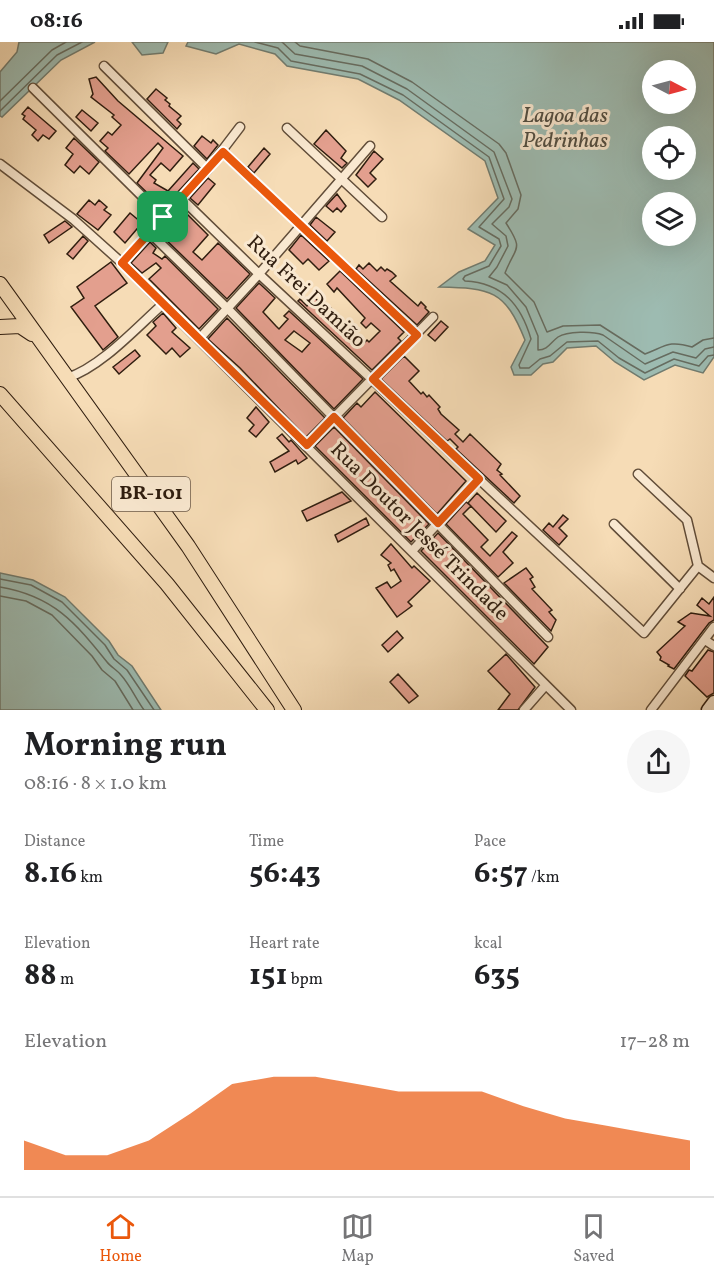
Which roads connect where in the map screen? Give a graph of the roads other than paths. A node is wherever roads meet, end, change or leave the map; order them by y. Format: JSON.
{"nodes":[{"id":1,"x":104,"y":66,"type":"dead end"},
{"id":2,"x":33,"y":88,"type":"dead end"},
{"id":3,"x":240,"y":127,"type":"dead end"},
{"id":4,"x":287,"y":128,"type":"dead end"},
{"id":5,"x":370,"y":146,"type":"dead end"},
{"id":6,"x":223,"y":152,"type":"junction"},
{"id":7,"x":0,"y":164,"type":"edge"},
{"id":8,"x":208,"y":169,"type":"junction"},
{"id":9,"x":342,"y":178,"type":"junction"},
{"id":10,"x":181,"y":198,"type":"junction"},
{"id":11,"x":163,"y":217,"type":"junction"},
{"id":12,"x":382,"y":218,"type":"dead end"},
{"id":13,"x":301,"y":225,"type":"junction"},
{"id":14,"x":149,"y":232,"type":"junction"},
{"id":15,"x":122,"y":263,"type":"junction"},
{"id":16,"x":259,"y":274,"type":"junction"},
{"id":17,"x":0,"y":284,"type":"edge"},
{"id":18,"x":163,"y":304,"type":"junction"},
{"id":19,"x":227,"y":308,"type":"junction"},
{"id":20,"x":433,"y":317,"type":"dead end"},
{"id":21,"x":0,"y":327,"type":"edge"},
{"id":22,"x":417,"y":335,"type":"junction"},
{"id":23,"x":36,"y":337,"type":"junction"},
{"id":24,"x":199,"y":339,"type":"junction"},
{"id":25,"x":67,"y":378,"type":"junction"},
{"id":26,"x":373,"y":379,"type":"junction"},
{"id":27,"x":0,"y":394,"type":"edge"},
{"id":28,"x":334,"y":417,"type":"junction"},
{"id":29,"x":307,"y":445,"type":"junction"},
{"id":30,"x":638,"y":474,"type":"dead end"},
{"id":31,"x":479,"y":479,"type":"junction"},
{"id":32,"x":438,"y":523,"type":"junction"},
{"id":33,"x":614,"y":524,"type":"dead end"},
{"id":34,"x":412,"y":551,"type":"junction"},
{"id":35,"x":698,"y":566,"type":"junction"},
{"id":36,"x":714,"y":578,"type":"edge"},
{"id":37,"x":680,"y":590,"type":"junction"},
{"id":38,"x":714,"y":627,"type":"edge"},
{"id":39,"x":548,"y":637,"type":"dead end"},
{"id":40,"x":705,"y":640,"type":"junction"},
{"id":41,"x":714,"y":646,"type":"edge"},
{"id":42,"x":545,"y":686,"type":"junction"},
{"id":43,"x":714,"y":702,"type":"edge"},
{"id":44,"x":267,"y":710,"type":"edge"},
{"id":45,"x":294,"y":710,"type":"edge"},
{"id":46,"x":524,"y":710,"type":"edge"},
{"id":47,"x":571,"y":710,"type":"edge"},
{"id":48,"x":651,"y":710,"type":"edge"},
{"id":49,"x":708,"y":710,"type":"edge"}],
"edges":[{"from":1,"to":8,"type":"street"},
{"from":2,"to":11,"type":"street"},
{"from":3,"to":6,"type":"street"},
{"from":4,"to":9,"type":"street"},
{"from":5,"to":9,"type":"street"},
{"from":6,"to":8,"type":"street"},
{"from":6,"to":13,"type":"street"},
{"from":7,"to":15,"type":"street","name":"Rua Doutor Jessé Trindade"},
{"from":8,"to":10,"type":"street"},
{"from":9,"to":12,"type":"street"},
{"from":9,"to":13,"type":"street"},
{"from":10,"to":11,"type":"street"},
{"from":10,"to":16,"type":"street","name":"Rua Frei Damião"},
{"from":11,"to":14,"type":"street"},
{"from":13,"to":16,"type":"street"},
{"from":13,"to":22,"type":"street"},
{"from":14,"to":15,"type":"street"},
{"from":14,"to":19,"type":"street"},
{"from":15,"to":18,"type":"street","name":"Rua Doutor Jessé Trindade"},
{"from":16,"to":19,"type":"street"},
{"from":16,"to":26,"type":"street","name":"Rua Frei Damião"},
{"from":17,"to":23,"type":"highway","number":"BR-101"},
{"from":18,"to":24,"type":"street","name":"Rua Doutor Jessé Trindade"},
{"from":18,"to":25,"type":"street"},
{"from":19,"to":24,"type":"street"},
{"from":19,"to":28,"type":"street"},
{"from":20,"to":22,"type":"street"},
{"from":21,"to":23,"type":"highway"},
{"from":22,"to":26,"type":"street"},
{"from":23,"to":25,"type":"highway","number":"BR-101"},
{"from":24,"to":29,"type":"street","name":"Rua Doutor Jessé Trindade"},
{"from":25,"to":45,"type":"highway","number":"BR-101"},
{"from":26,"to":28,"type":"street"},
{"from":26,"to":31,"type":"street","name":"Rua Frei Damião"},
{"from":27,"to":44,"type":"highway","number":"BR-101"},
{"from":28,"to":29,"type":"street"},
{"from":28,"to":32,"type":"street"},
{"from":29,"to":34,"type":"street","name":"Rua Doutor Jessé Trindade"},
{"from":30,"to":35,"type":"street"},
{"from":31,"to":32,"type":"street"},
{"from":31,"to":37,"type":"street","name":"Rua Frei Damião"},
{"from":32,"to":34,"type":"street"},
{"from":32,"to":39,"type":"street"},
{"from":33,"to":37,"type":"street"},
{"from":34,"to":42,"type":"street","name":"Rua Doutor Jessé Trindade"},
{"from":35,"to":36,"type":"street"},
{"from":35,"to":37,"type":"street"},
{"from":38,"to":40,"type":"street"},
{"from":40,"to":41,"type":"street"},
{"from":40,"to":48,"type":"street"},
{"from":42,"to":46,"type":"street"},
{"from":42,"to":47,"type":"street","name":"Rua Doutor Jessé Trindade"},
{"from":43,"to":49,"type":"main road"}]}
